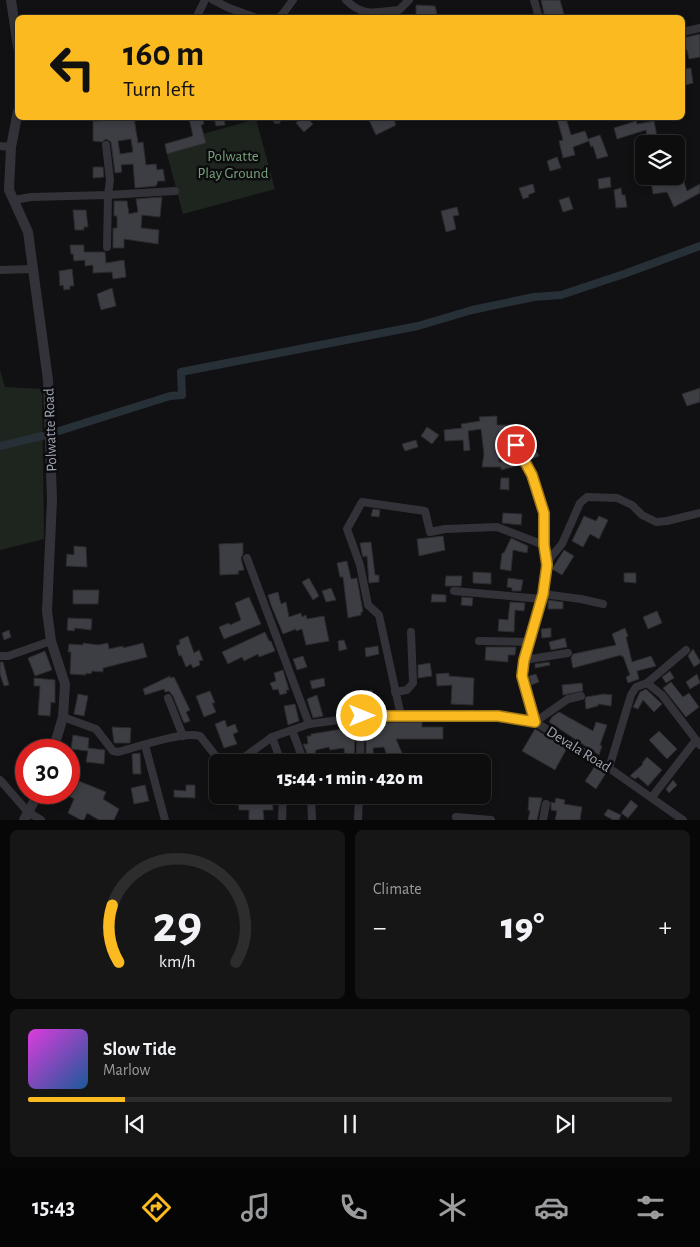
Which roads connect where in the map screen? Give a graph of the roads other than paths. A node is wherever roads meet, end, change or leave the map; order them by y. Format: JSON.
{"nodes":[{"id":1,"x":11,"y":0,"type":"edge"},
{"id":2,"x":205,"y":0,"type":"edge"},
{"id":3,"x":213,"y":0,"type":"edge"},
{"id":4,"x":293,"y":0,"type":"edge"},
{"id":5,"x":346,"y":0,"type":"edge"},
{"id":6,"x":409,"y":0,"type":"edge"},
{"id":7,"x":534,"y":0,"type":"edge"},
{"id":8,"x":229,"y":8,"type":"junction"},
{"id":9,"x":198,"y":15,"type":"edge"},
{"id":10,"x":229,"y":15,"type":"edge"},
{"id":11,"x":248,"y":15,"type":"edge"},
{"id":12,"x":283,"y":15,"type":"edge"},
{"id":13,"x":538,"y":15,"type":"edge"},
{"id":14,"x":15,"y":27,"type":"edge"},
{"id":15,"x":700,"y":28,"type":"edge"},
{"id":16,"x":685,"y":31,"type":"edge"},
{"id":17,"x":16,"y":120,"type":"edge"},
{"id":18,"x":106,"y":145,"type":"dead end"},
{"id":19,"x":0,"y":146,"type":"edge"},
{"id":20,"x":11,"y":147,"type":"junction"},
{"id":21,"x":5,"y":191,"type":"edge"},
{"id":22,"x":175,"y":191,"type":"dead end"},
{"id":23,"x":108,"y":195,"type":"junction"},
{"id":24,"x":14,"y":200,"type":"junction"},
{"id":25,"x":107,"y":247,"type":"dead end"},
{"id":26,"x":33,"y":269,"type":"junction"},
{"id":27,"x":0,"y":270,"type":"edge"},
{"id":28,"x":516,"y":445,"type":"dead end"},
{"id":29,"x":700,"y":513,"type":"edge"},
{"id":30,"x":544,"y":545,"type":"junction"},
{"id":31,"x":247,"y":558,"type":"dead end"},
{"id":32,"x":547,"y":565,"type":"junction"},
{"id":33,"x":454,"y":591,"type":"dead end"},
{"id":34,"x":542,"y":596,"type":"junction"},
{"id":35,"x":603,"y":604,"type":"dead end"},
{"id":36,"x":411,"y":632,"type":"dead end"},
{"id":37,"x":479,"y":641,"type":"dead end"},
{"id":38,"x":51,"y":642,"type":"junction"},
{"id":39,"x":529,"y":642,"type":"junction"},
{"id":40,"x":686,"y":650,"type":"dead end"},
{"id":41,"x":568,"y":653,"type":"dead end"},
{"id":42,"x":0,"y":656,"type":"edge"},
{"id":43,"x":524,"y":660,"type":"junction"},
{"id":44,"x":648,"y":683,"type":"junction"},
{"id":45,"x":396,"y":692,"type":"junction"},
{"id":46,"x":581,"y":696,"type":"dead end"},
{"id":47,"x":168,"y":698,"type":"dead end"},
{"id":48,"x":362,"y":716,"type":"junction"},
{"id":49,"x":401,"y":716,"type":"junction"},
{"id":50,"x":63,"y":717,"type":"junction"},
{"id":51,"x":535,"y":722,"type":"junction"},
{"id":52,"x":309,"y":724,"type":"junction"},
{"id":53,"x":292,"y":730,"type":"junction"},
{"id":54,"x":183,"y":736,"type":"junction"},
{"id":55,"x":272,"y":738,"type":"junction"},
{"id":56,"x":57,"y":739,"type":"edge"},
{"id":57,"x":698,"y":742,"type":"edge"},
{"id":58,"x":145,"y":745,"type":"junction"},
{"id":59,"x":214,"y":754,"type":"edge"},
{"id":60,"x":249,"y":754,"type":"edge"},
{"id":61,"x":278,"y":754,"type":"edge"},
{"id":62,"x":301,"y":754,"type":"edge"},
{"id":63,"x":360,"y":754,"type":"edge"},
{"id":64,"x":609,"y":768,"type":"junction"},
{"id":65,"x":0,"y":780,"type":"edge"},
{"id":66,"x":652,"y":796,"type":"junction"},
{"id":67,"x":32,"y":804,"type":"edge"},
{"id":68,"x":283,"y":804,"type":"edge"},
{"id":69,"x":311,"y":804,"type":"edge"},
{"id":70,"x":359,"y":804,"type":"edge"},
{"id":71,"x":546,"y":804,"type":"dead end"},
{"id":72,"x":26,"y":816,"type":"edge"},
{"id":73,"x":456,"y":817,"type":"dead end"},
{"id":74,"x":41,"y":820,"type":"edge"},
{"id":75,"x":165,"y":820,"type":"edge"},
{"id":76,"x":282,"y":820,"type":"edge"},
{"id":77,"x":312,"y":820,"type":"edge"},
{"id":78,"x":358,"y":820,"type":"edge"},
{"id":79,"x":491,"y":820,"type":"edge"},
{"id":80,"x":543,"y":820,"type":"edge"},
{"id":81,"x":684,"y":820,"type":"edge"}],
"edges":[{"from":1,"to":14,"type":"street"},
{"from":2,"to":9,"type":"street"},
{"from":3,"to":8,"type":"street"},
{"from":4,"to":12,"type":"street"},
{"from":5,"to":6,"type":"street"},
{"from":7,"to":13,"type":"street"},
{"from":8,"to":10,"type":"street"},
{"from":8,"to":11,"type":"street"},
{"from":15,"to":16,"type":"street"},
{"from":17,"to":20,"type":"street","name":"Polwatte Road"},
{"from":18,"to":23,"type":"street"},
{"from":19,"to":20,"type":"street"},
{"from":20,"to":21,"type":"street","name":"Polwatte Road"},
{"from":21,"to":24,"type":"street","name":"Polwatte Road"},
{"from":22,"to":23,"type":"street"},
{"from":23,"to":24,"type":"street"},
{"from":23,"to":25,"type":"street"},
{"from":24,"to":26,"type":"street","name":"Polwatte Road"},
{"from":26,"to":27,"type":"street"},
{"from":26,"to":38,"type":"street","name":"Polwatte Road"},
{"from":28,"to":30,"type":"street"},
{"from":29,"to":32,"type":"street"},
{"from":30,"to":32,"type":"street"},
{"from":30,"to":45,"type":"street"},
{"from":31,"to":52,"type":"street"},
{"from":32,"to":34,"type":"street"},
{"from":33,"to":34,"type":"street"},
{"from":34,"to":35,"type":"street"},
{"from":34,"to":39,"type":"street"},
{"from":36,"to":45,"type":"street"},
{"from":37,"to":39,"type":"street"},
{"from":38,"to":42,"type":"street"},
{"from":38,"to":50,"type":"street","name":"Polwatte Road"},
{"from":39,"to":43,"type":"street"},
{"from":40,"to":44,"type":"street"},
{"from":41,"to":43,"type":"street"},
{"from":43,"to":51,"type":"street"},
{"from":44,"to":57,"type":"street"},
{"from":44,"to":64,"type":"street"},
{"from":45,"to":49,"type":"street"},
{"from":46,"to":51,"type":"street"},
{"from":47,"to":54,"type":"street"},
{"from":48,"to":49,"type":"street","name":"Devala Road"},
{"from":48,"to":52,"type":"street","name":"Devala Road"},
{"from":48,"to":63,"type":"street"},
{"from":49,"to":51,"type":"street","name":"Devala Road"},
{"from":50,"to":56,"type":"street","name":"Polwatte Road"},
{"from":50,"to":58,"type":"street"},
{"from":51,"to":64,"type":"street","name":"Devala Road"},
{"from":52,"to":53,"type":"street","name":"Devala Road"},
{"from":53,"to":55,"type":"street","name":"Devala Road"},
{"from":53,"to":62,"type":"street"},
{"from":54,"to":58,"type":"street"},
{"from":54,"to":59,"type":"street"},
{"from":55,"to":60,"type":"street","name":"Devala Road"},
{"from":55,"to":61,"type":"street"},
{"from":57,"to":66,"type":"street"},
{"from":58,"to":75,"type":"street"},
{"from":64,"to":66,"type":"street","name":"Devala Road"},
{"from":65,"to":72,"type":"street"},
{"from":66,"to":81,"type":"street","name":"Devala Road"},
{"from":67,"to":72,"type":"street"},
{"from":68,"to":76,"type":"street"},
{"from":69,"to":77,"type":"street"},
{"from":70,"to":78,"type":"street"},
{"from":71,"to":80,"type":"street"},
{"from":72,"to":74,"type":"street"},
{"from":73,"to":79,"type":"street"}]}
